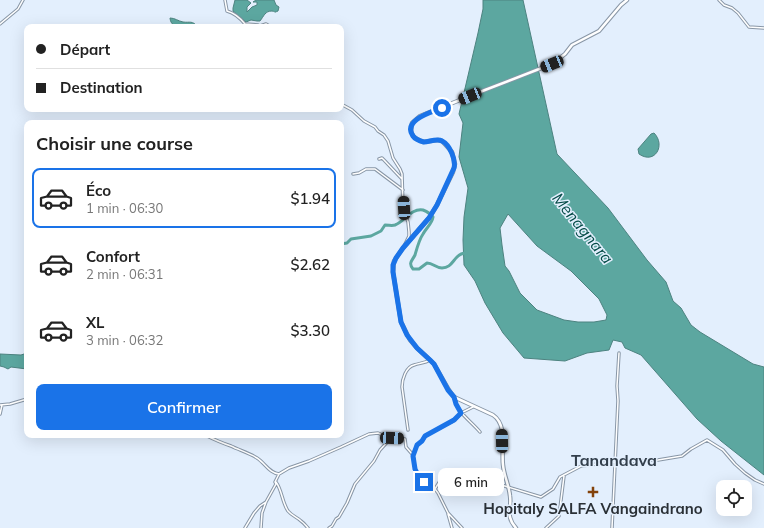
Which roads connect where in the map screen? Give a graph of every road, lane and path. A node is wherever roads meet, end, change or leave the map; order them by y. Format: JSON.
{"nodes":[{"id":1,"x":23,"y":0,"type":"edge"},
{"id":2,"x":225,"y":0,"type":"edge"},
{"id":3,"x":627,"y":0,"type":"edge"},
{"id":4,"x":719,"y":0,"type":"edge"},
{"id":5,"x":0,"y":24,"type":"edge"},
{"id":6,"x":245,"y":24,"type":"edge"},
{"id":7,"x":764,"y":28,"type":"edge"},
{"id":8,"x":344,"y":106,"type":"edge"},
{"id":9,"x":379,"y":159,"type":"dead end"},
{"id":10,"x":353,"y":174,"type":"dead end"},
{"id":11,"x":402,"y":178,"type":"junction"},
{"id":12,"x":402,"y":190,"type":"junction"},
{"id":13,"x":403,"y":248,"type":"junction"},
{"id":14,"x":619,"y":353,"type":"dead end"},
{"id":15,"x":430,"y":360,"type":"junction"},
{"id":16,"x":454,"y":397,"type":"junction"},
{"id":17,"x":24,"y":400,"type":"edge"},
{"id":18,"x":1,"y":405,"type":"edge"},
{"id":19,"x":474,"y":406,"type":"junction"},
{"id":20,"x":461,"y":413,"type":"junction"},
{"id":21,"x":0,"y":414,"type":"edge"},
{"id":22,"x":408,"y":430,"type":"dead end"},
{"id":23,"x":480,"y":432,"type":"dead end"},
{"id":24,"x":210,"y":438,"type":"edge"},
{"id":25,"x":392,"y":438,"type":"junction"},
{"id":26,"x":413,"y":456,"type":"junction"},
{"id":27,"x":615,"y":462,"type":"junction"},
{"id":28,"x":279,"y":474,"type":"junction"},
{"id":29,"x":564,"y":476,"type":"junction"},
{"id":30,"x":275,"y":482,"type":"junction"},
{"id":31,"x":764,"y":484,"type":"edge"},
{"id":32,"x":509,"y":487,"type":"junction"},
{"id":33,"x":435,"y":489,"type":"junction"},
{"id":34,"x":266,"y":502,"type":"junction"},
{"id":35,"x":448,"y":513,"type":"junction"},
{"id":36,"x":245,"y":528,"type":"edge"},
{"id":37,"x":261,"y":528,"type":"edge"},
{"id":38,"x":308,"y":528,"type":"edge"},
{"id":39,"x":329,"y":528,"type":"edge"},
{"id":40,"x":452,"y":528,"type":"edge"},
{"id":41,"x":462,"y":528,"type":"edge"},
{"id":42,"x":516,"y":528,"type":"edge"},
{"id":43,"x":546,"y":528,"type":"edge"},
{"id":44,"x":612,"y":528,"type":"edge"}],
"edges":[{"from":1,"to":5,"type":"street"},
{"from":2,"to":6,"type":"street"},
{"from":3,"to":13,"type":"main road"},
{"from":4,"to":7,"type":"street"},
{"from":8,"to":11,"type":"street"},
{"from":9,"to":11,"type":"street"},
{"from":10,"to":12,"type":"street"},
{"from":11,"to":12,"type":"street"},
{"from":12,"to":13,"type":"street"},
{"from":13,"to":15,"type":"main road"},
{"from":14,"to":27,"type":"street"},
{"from":15,"to":16,"type":"main road"},
{"from":15,"to":22,"type":"street"},
{"from":16,"to":19,"type":"main road"},
{"from":16,"to":20,"type":"street"},
{"from":17,"to":18,"type":"street"},
{"from":18,"to":21,"type":"street"},
{"from":19,"to":20,"type":"street"},
{"from":19,"to":32,"type":"main road"},
{"from":20,"to":23,"type":"street"},
{"from":20,"to":26,"type":"street"},
{"from":24,"to":28,"type":"street"},
{"from":25,"to":26,"type":"street"},
{"from":25,"to":28,"type":"street"},
{"from":25,"to":39,"type":"street"},
{"from":26,"to":33,"type":"street"},
{"from":27,"to":29,"type":"street"},
{"from":27,"to":31,"type":"street"},
{"from":27,"to":44,"type":"street"},
{"from":28,"to":30,"type":"street"},
{"from":29,"to":32,"type":"street"},
{"from":29,"to":43,"type":"street"},
{"from":30,"to":34,"type":"street"},
{"from":30,"to":38,"type":"street"},
{"from":32,"to":33,"type":"street"},
{"from":32,"to":42,"type":"main road"},
{"from":33,"to":35,"type":"street"},
{"from":34,"to":36,"type":"street"},
{"from":34,"to":37,"type":"street"},
{"from":35,"to":40,"type":"street"},
{"from":35,"to":41,"type":"street"}]}
